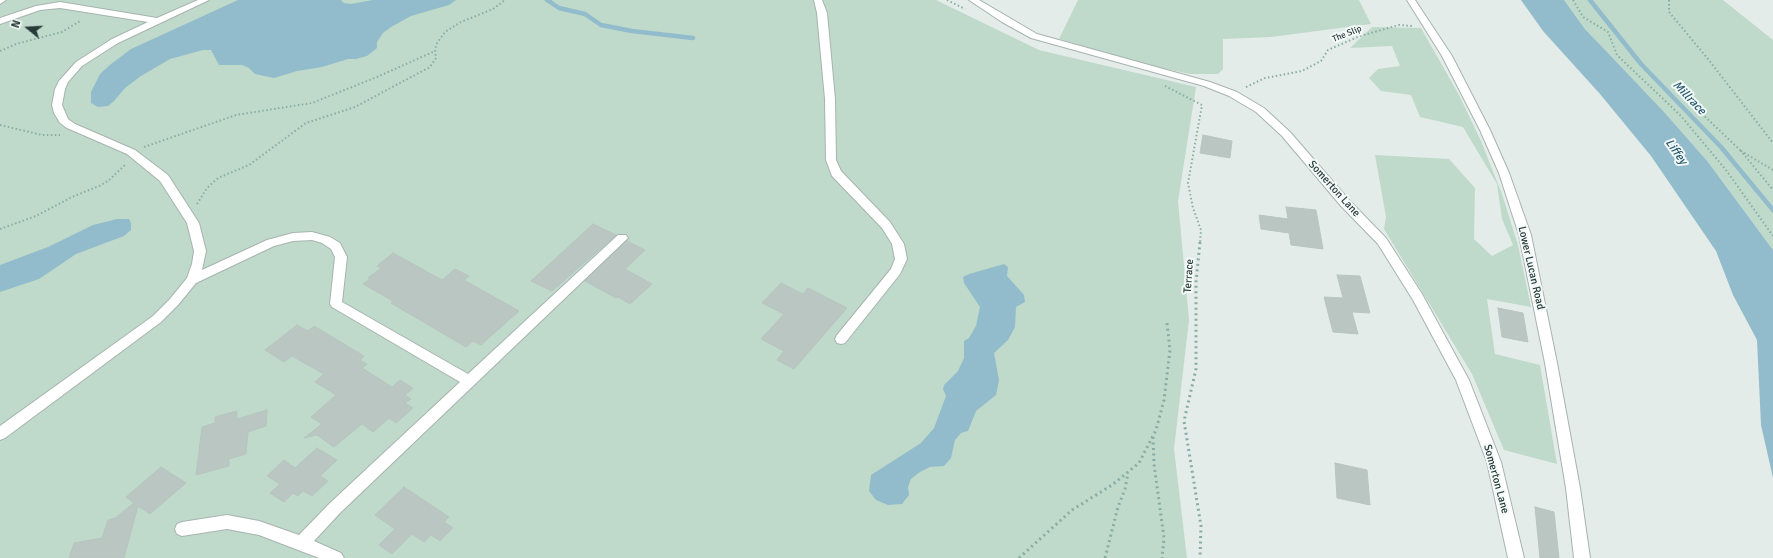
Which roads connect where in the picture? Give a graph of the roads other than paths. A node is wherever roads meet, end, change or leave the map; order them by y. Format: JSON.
{"nodes":[{"id":1,"x":205,"y":0,"type":"edge"},
{"id":2,"x":818,"y":0,"type":"edge"},
{"id":3,"x":973,"y":0,"type":"edge"},
{"id":4,"x":1411,"y":0,"type":"edge"},
{"id":5,"x":0,"y":21,"type":"edge"},
{"id":6,"x":157,"y":21,"type":"junction"},
{"id":7,"x":622,"y":238,"type":"dead end"},
{"id":8,"x":192,"y":280,"type":"junction"},
{"id":9,"x":841,"y":339,"type":"dead end"},
{"id":10,"x":469,"y":381,"type":"junction"},
{"id":11,"x":0,"y":434,"type":"edge"},
{"id":12,"x":182,"y":529,"type":"dead end"},
{"id":13,"x":302,"y":543,"type":"junction"},
{"id":14,"x":336,"y":558,"type":"edge"},
{"id":15,"x":1516,"y":558,"type":"edge"},
{"id":16,"x":1582,"y":558,"type":"edge"}],
"edges":[{"from":1,"to":6,"type":"street"},
{"from":2,"to":9,"type":"street"},
{"from":3,"to":15,"type":"street","name":"Somerton Lane"},
{"from":4,"to":16,"type":"street","name":"Lower Lucan Road"},
{"from":5,"to":6,"type":"street"},
{"from":6,"to":8,"type":"street"},
{"from":7,"to":10,"type":"street"},
{"from":8,"to":10,"type":"street"},
{"from":8,"to":11,"type":"street"},
{"from":10,"to":13,"type":"street"},
{"from":12,"to":13,"type":"street"},
{"from":13,"to":14,"type":"street"}]}
